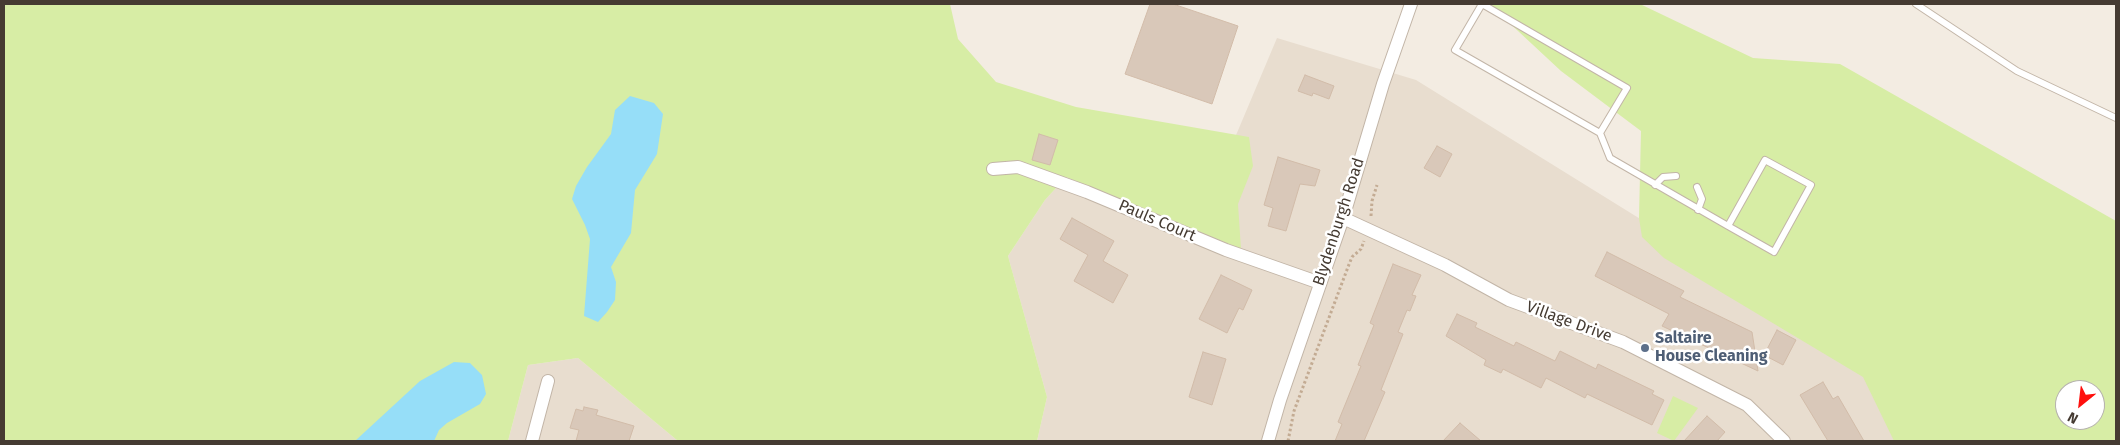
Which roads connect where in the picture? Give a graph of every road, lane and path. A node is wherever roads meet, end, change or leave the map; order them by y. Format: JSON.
{"nodes":[{"id":1,"x":1411,"y":4,"type":"edge"},
{"id":2,"x":1482,"y":4,"type":"edge"},
{"id":3,"x":1916,"y":4,"type":"edge"},
{"id":4,"x":2116,"y":118,"type":"edge"},
{"id":5,"x":1600,"y":133,"type":"junction"},
{"id":6,"x":993,"y":169,"type":"dead end"},
{"id":7,"x":1676,"y":176,"type":"dead end"},
{"id":8,"x":1377,"y":185,"type":"dead end"},
{"id":9,"x":1655,"y":185,"type":"junction"},
{"id":10,"x":1697,"y":187,"type":"dead end"},
{"id":11,"x":1698,"y":210,"type":"junction"},
{"id":12,"x":1343,"y":218,"type":"junction"},
{"id":13,"x":1728,"y":226,"type":"junction"},
{"id":14,"x":1367,"y":229,"type":"junction"},
{"id":15,"x":1320,"y":283,"type":"junction"},
{"id":16,"x":548,"y":381,"type":"dead end"},
{"id":17,"x":532,"y":441,"type":"edge"},
{"id":18,"x":1268,"y":441,"type":"edge"},
{"id":19,"x":1288,"y":441,"type":"edge"},
{"id":20,"x":1784,"y":441,"type":"edge"}],
"edges":[{"from":1,"to":12,"type":"street","name":"Blydenburgh Road"},
{"from":2,"to":5,"type":"lane"},
{"from":2,"to":5,"type":"lane"},
{"from":3,"to":4,"type":"lane"},
{"from":5,"to":9,"type":"lane"},
{"from":6,"to":15,"type":"street","name":"Pauls Court"},
{"from":7,"to":9,"type":"lane"},
{"from":8,"to":14,"type":"path"},
{"from":9,"to":11,"type":"lane"},
{"from":10,"to":11,"type":"lane"},
{"from":11,"to":13,"type":"lane"},
{"from":12,"to":14,"type":"street","name":"Village Drive"},
{"from":12,"to":15,"type":"street","name":"Blydenburgh Road"},
{"from":13,"to":13,"type":"lane"},
{"from":14,"to":19,"type":"path"},
{"from":14,"to":20,"type":"street","name":"Village Drive"},
{"from":15,"to":18,"type":"street","name":"Blydenburgh Road"},
{"from":16,"to":17,"type":"street"}]}
